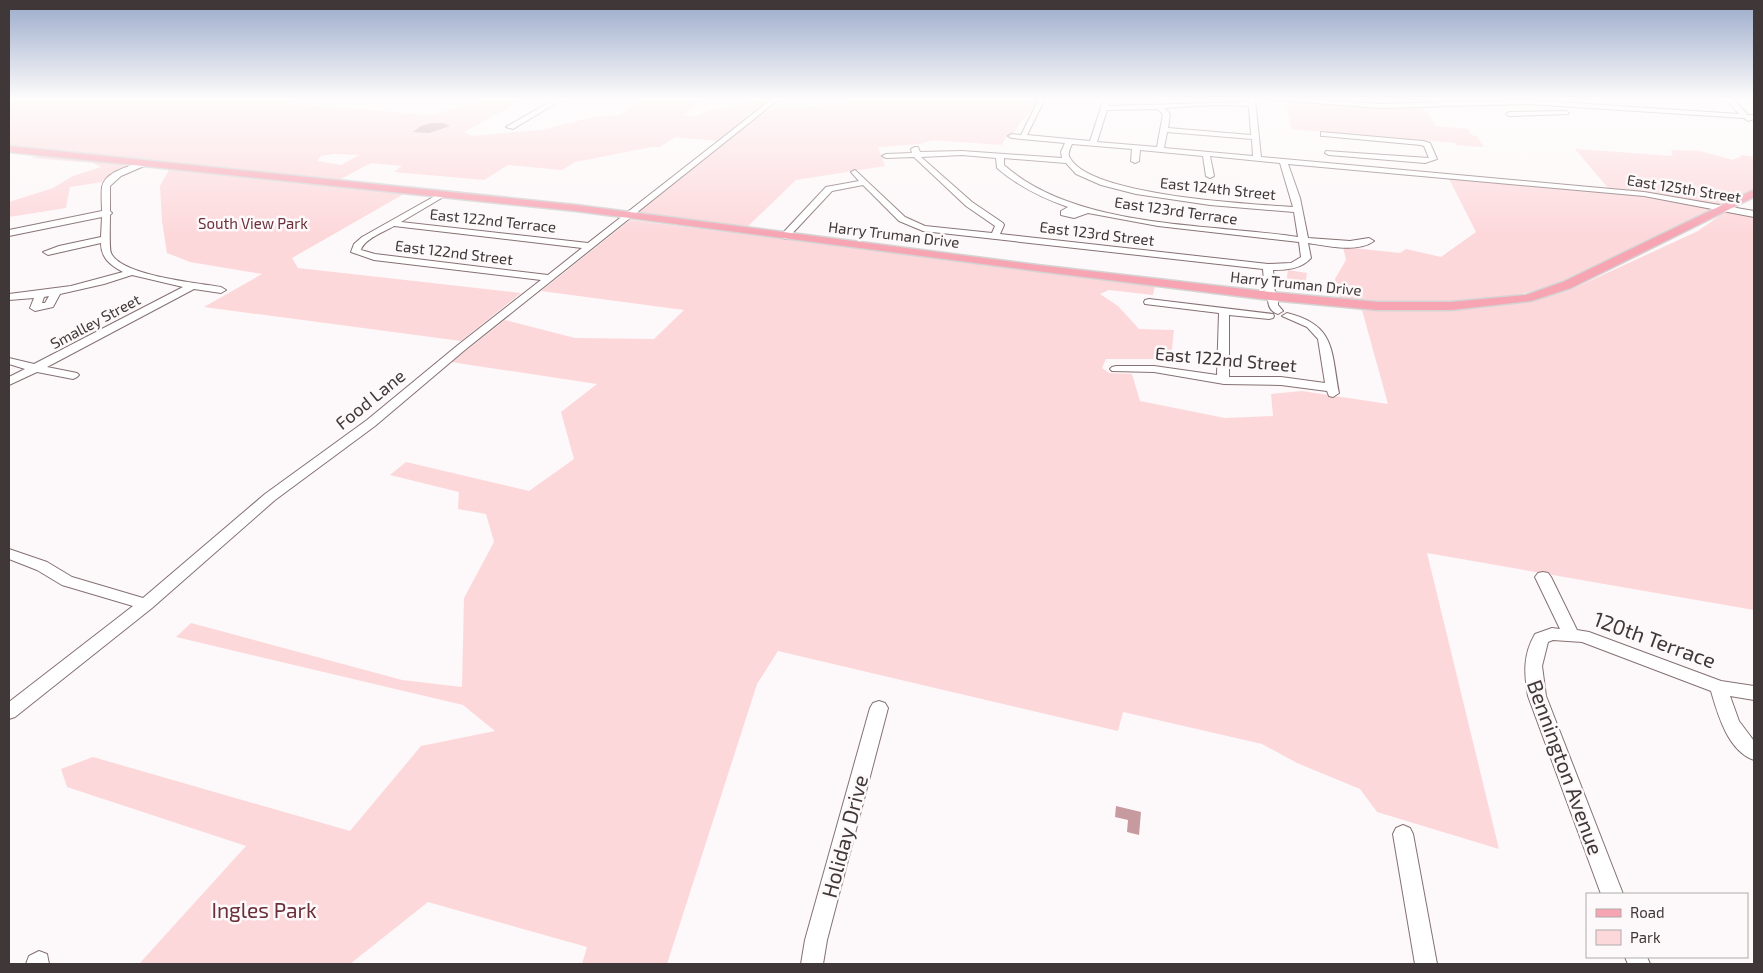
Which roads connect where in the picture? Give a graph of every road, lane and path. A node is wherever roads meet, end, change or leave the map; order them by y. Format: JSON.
{"nodes":[{"id":1,"x":719,"y":144,"type":"edge"},
{"id":2,"x":1068,"y":144,"type":"edge"},
{"id":3,"x":1108,"y":144,"type":"edge"},
{"id":4,"x":1161,"y":144,"type":"edge"},
{"id":5,"x":1256,"y":144,"type":"edge"},
{"id":6,"x":1327,"y":144,"type":"edge"},
{"id":7,"x":1426,"y":144,"type":"edge"},
{"id":8,"x":1136,"y":147,"type":"junction"},
{"id":9,"x":9,"y":149,"type":"edge"},
{"id":10,"x":1160,"y":149,"type":"junction"},
{"id":11,"x":916,"y":150,"type":"junction"},
{"id":12,"x":1206,"y":153,"type":"junction"},
{"id":13,"x":1329,"y":153,"type":"junction"},
{"id":14,"x":886,"y":156,"type":"dead end"},
{"id":15,"x":1001,"y":156,"type":"junction"},
{"id":16,"x":1257,"y":158,"type":"junction"},
{"id":17,"x":1067,"y":161,"type":"junction"},
{"id":18,"x":1135,"y":161,"type":"dead end"},
{"id":19,"x":1284,"y":161,"type":"junction"},
{"id":20,"x":147,"y":163,"type":"junction"},
{"id":21,"x":1332,"y":165,"type":"junction"},
{"id":22,"x":855,"y":172,"type":"dead end"},
{"id":23,"x":1210,"y":176,"type":"dead end"},
{"id":24,"x":866,"y":182,"type":"junction"},
{"id":25,"x":442,"y":194,"type":"junction"},
{"id":26,"x":1754,"y":194,"type":"edge"},
{"id":27,"x":1076,"y":206,"type":"junction"},
{"id":28,"x":1724,"y":208,"type":"junction"},
{"id":29,"x":1087,"y":210,"type":"junction"},
{"id":30,"x":1297,"y":210,"type":"junction"},
{"id":31,"x":108,"y":213,"type":"junction"},
{"id":32,"x":1754,"y":214,"type":"edge"},
{"id":33,"x":628,"y":216,"type":"junction"},
{"id":34,"x":391,"y":223,"type":"junction"},
{"id":35,"x":9,"y":233,"type":"edge"},
{"id":36,"x":785,"y":236,"type":"junction"},
{"id":37,"x":995,"y":236,"type":"junction"},
{"id":38,"x":107,"y":239,"type":"junction"},
{"id":39,"x":1303,"y":240,"type":"junction"},
{"id":40,"x":1369,"y":240,"type":"dead end"},
{"id":41,"x":592,"y":246,"type":"junction"},
{"id":42,"x":48,"y":252,"type":"dead end"},
{"id":43,"x":1268,"y":268,"type":"junction"},
{"id":44,"x":131,"y":272,"type":"junction"},
{"id":45,"x":551,"y":278,"type":"junction"},
{"id":46,"x":194,"y":285,"type":"junction"},
{"id":47,"x":221,"y":290,"type":"dead end"},
{"id":48,"x":1269,"y":296,"type":"junction"},
{"id":49,"x":9,"y":297,"type":"edge"},
{"id":50,"x":1149,"y":302,"type":"dead end"},
{"id":51,"x":1224,"y":312,"type":"junction"},
{"id":52,"x":1276,"y":314,"type":"junction"},
{"id":53,"x":9,"y":361,"type":"edge"},
{"id":54,"x":36,"y":368,"type":"junction"},
{"id":55,"x":1116,"y":369,"type":"dead end"},
{"id":56,"x":73,"y":375,"type":"dead end"},
{"id":57,"x":1224,"y":380,"type":"junction"},
{"id":58,"x":9,"y":382,"type":"edge"},
{"id":59,"x":9,"y":554,"type":"edge"},
{"id":60,"x":1543,"y":577,"type":"dead end"},
{"id":61,"x":146,"y":604,"type":"junction"},
{"id":62,"x":1571,"y":634,"type":"junction"},
{"id":63,"x":1541,"y":638,"type":"joint"},
{"id":64,"x":1719,"y":687,"type":"junction"},
{"id":65,"x":1754,"y":694,"type":"edge"},
{"id":66,"x":13,"y":704,"type":"edge"},
{"id":67,"x":879,"y":708,"type":"dead end"},
{"id":68,"x":1754,"y":752,"type":"edge"},
{"id":69,"x":1403,"y":834,"type":"dead end"},
{"id":70,"x":1612,"y":893,"type":"edge"},
{"id":71,"x":812,"y":964,"type":"edge"},
{"id":72,"x":1426,"y":964,"type":"edge"}],
"edges":[{"from":1,"to":33,"type":"street","name":"Food Lane"},
{"from":2,"to":17,"type":"street"},
{"from":3,"to":8,"type":"street","name":"East 125th Street"},
{"from":4,"to":10,"type":"street"},
{"from":5,"to":16,"type":"street"},
{"from":6,"to":13,"type":"street"},
{"from":7,"to":13,"type":"street"},
{"from":8,"to":10,"type":"street","name":"East 125th Street"},
{"from":8,"to":18,"type":"street"},
{"from":9,"to":20,"type":"main road","name":"Harry Truman Drive"},
{"from":10,"to":12,"type":"street","name":"East 125th Street"},
{"from":11,"to":14,"type":"street"},
{"from":11,"to":15,"type":"street"},
{"from":11,"to":37,"type":"street"},
{"from":12,"to":16,"type":"street","name":"East 125th Street"},
{"from":12,"to":23,"type":"street"},
{"from":13,"to":21,"type":"street"},
{"from":15,"to":17,"type":"street"},
{"from":15,"to":27,"type":"street","name":"East 123rd Terrace"},
{"from":16,"to":19,"type":"street","name":"East 125th Street"},
{"from":17,"to":30,"type":"street","name":"East 124th Street"},
{"from":19,"to":21,"type":"street","name":"East 125th Street"},
{"from":19,"to":30,"type":"street"},
{"from":20,"to":25,"type":"main road","name":"Harry Truman Drive"},
{"from":20,"to":31,"type":"street"},
{"from":21,"to":28,"type":"street","name":"East 125th Street"},
{"from":22,"to":24,"type":"street","name":"East 123rd Street"},
{"from":24,"to":36,"type":"street"},
{"from":24,"to":37,"type":"street","name":"East 123rd Street"},
{"from":25,"to":33,"type":"main road","name":"Harry Truman Drive"},
{"from":25,"to":34,"type":"street"},
{"from":26,"to":28,"type":"main road","name":"Harry Truman Drive"},
{"from":27,"to":29,"type":"street","name":"East 123rd Terrace"},
{"from":27,"to":29,"type":"street"},
{"from":28,"to":32,"type":"street","name":"East 125th Street"},
{"from":28,"to":48,"type":"main road","name":"Harry Truman Drive"},
{"from":29,"to":39,"type":"street","name":"East 123rd Terrace"},
{"from":30,"to":39,"type":"street"},
{"from":31,"to":35,"type":"street"},
{"from":31,"to":38,"type":"street"},
{"from":33,"to":36,"type":"main road","name":"Harry Truman Drive"},
{"from":33,"to":41,"type":"street","name":"Food Lane"},
{"from":34,"to":41,"type":"street","name":"East 122nd Terrace"},
{"from":34,"to":45,"type":"street","name":"East 122nd Street"},
{"from":36,"to":48,"type":"main road","name":"Harry Truman Drive"},
{"from":37,"to":43,"type":"street","name":"East 123rd Street"},
{"from":38,"to":42,"type":"street"},
{"from":38,"to":44,"type":"street"},
{"from":39,"to":40,"type":"street","name":"East 123rd Terrace"},
{"from":39,"to":43,"type":"street"},
{"from":41,"to":45,"type":"street","name":"Food Lane"},
{"from":43,"to":48,"type":"street"},
{"from":44,"to":46,"type":"street"},
{"from":44,"to":49,"type":"street"},
{"from":45,"to":61,"type":"street","name":"Food Lane"},
{"from":46,"to":47,"type":"street"},
{"from":46,"to":54,"type":"street","name":"Smalley Street"},
{"from":48,"to":52,"type":"street"},
{"from":50,"to":51,"type":"street"},
{"from":51,"to":52,"type":"street"},
{"from":51,"to":57,"type":"street"},
{"from":52,"to":57,"type":"street","name":"East 122nd Street"},
{"from":53,"to":54,"type":"street"},
{"from":54,"to":56,"type":"street"},
{"from":54,"to":58,"type":"street","name":"Smalley Street"},
{"from":55,"to":57,"type":"street","name":"East 122nd Street"},
{"from":59,"to":61,"type":"street"},
{"from":60,"to":62,"type":"street"},
{"from":61,"to":66,"type":"street","name":"Food Lane"},
{"from":62,"to":63,"type":"street","name":"120th Terrace"},
{"from":62,"to":64,"type":"street","name":"120th Terrace"},
{"from":63,"to":70,"type":"street","name":"Bennington Avenue"},
{"from":64,"to":65,"type":"street","name":"120th Terrace"},
{"from":64,"to":68,"type":"street"},
{"from":67,"to":71,"type":"street","name":"Holiday Drive"},
{"from":69,"to":72,"type":"street"}]}
